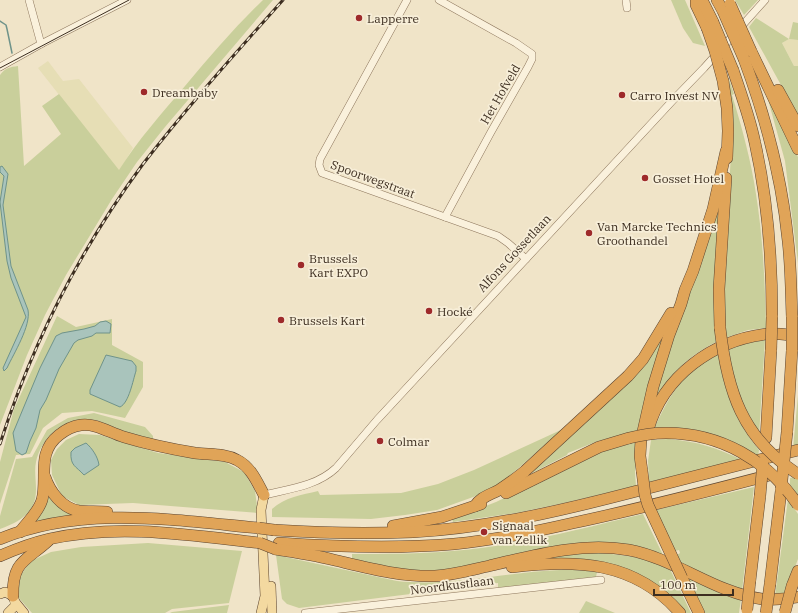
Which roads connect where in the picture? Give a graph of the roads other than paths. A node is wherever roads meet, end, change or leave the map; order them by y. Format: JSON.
{"nodes":[{"id":1,"x":30,"y":0,"type":"edge"},
{"id":2,"x":127,"y":0,"type":"edge"},
{"id":3,"x":407,"y":0,"type":"edge"},
{"id":4,"x":439,"y":0,"type":"edge"},
{"id":5,"x":696,"y":0,"type":"edge"},
{"id":6,"x":702,"y":0,"type":"edge"},
{"id":7,"x":717,"y":0,"type":"edge"},
{"id":8,"x":765,"y":0,"type":"edge"},
{"id":9,"x":727,"y":5,"type":"edge"},
{"id":10,"x":710,"y":25,"type":"junction"},
{"id":11,"x":41,"y":44,"type":"junction"},
{"id":12,"x":753,"y":49,"type":"junction"},
{"id":13,"x":0,"y":67,"type":"edge"},
{"id":14,"x":798,"y":126,"type":"edge"},
{"id":15,"x":798,"y":149,"type":"edge"},
{"id":16,"x":726,"y":151,"type":"junction"},
{"id":17,"x":445,"y":217,"type":"junction"},
{"id":18,"x":526,"y":259,"type":"junction"},
{"id":19,"x":685,"y":290,"type":"junction"},
{"id":20,"x":798,"y":336,"type":"edge"},
{"id":21,"x":798,"y":450,"type":"edge"},
{"id":22,"x":798,"y":468,"type":"edge"},
{"id":23,"x":642,"y":471,"type":"junction"},
{"id":24,"x":44,"y":472,"type":"junction"},
{"id":25,"x":798,"y":474,"type":"edge"},
{"id":26,"x":264,"y":495,"type":"junction"},
{"id":27,"x":798,"y":505,"type":"edge"},
{"id":28,"x":475,"y":506,"type":"junction"},
{"id":29,"x":129,"y":518,"type":"junction"},
{"id":30,"x":20,"y":532,"type":"junction"},
{"id":31,"x":372,"y":532,"type":"junction"},
{"id":32,"x":0,"y":539,"type":"edge"},
{"id":33,"x":50,"y":539,"type":"junction"},
{"id":34,"x":275,"y":546,"type":"junction"},
{"id":35,"x":0,"y":556,"type":"edge"},
{"id":36,"x":798,"y":572,"type":"edge"},
{"id":37,"x":460,"y":573,"type":"junction"},
{"id":38,"x":601,"y":580,"type":"dead end"},
{"id":39,"x":0,"y":594,"type":"edge"},
{"id":40,"x":798,"y":597,"type":"edge"},
{"id":41,"x":14,"y":599,"type":"junction"},
{"id":42,"x":0,"y":611,"type":"edge"},
{"id":43,"x":747,"y":612,"type":"edge"},
{"id":44,"x":784,"y":612,"type":"edge"},
{"id":45,"x":8,"y":613,"type":"edge"},
{"id":46,"x":24,"y":613,"type":"edge"},
{"id":47,"x":261,"y":613,"type":"edge"},
{"id":48,"x":272,"y":613,"type":"edge"},
{"id":49,"x":304,"y":613,"type":"edge"},
{"id":50,"x":680,"y":613,"type":"edge"},
{"id":51,"x":699,"y":613,"type":"edge"},
{"id":52,"x":766,"y":613,"type":"edge"}],
"edges":[{"from":1,"to":11,"type":"street"},
{"from":2,"to":11,"type":"street"},
{"from":3,"to":17,"type":"street","name":"Spoorwegstraat"},
{"from":4,"to":17,"type":"street","name":"Het Hofveld"},
{"from":5,"to":10,"type":"highway"},
{"from":6,"to":10,"type":"highway"},
{"from":7,"to":9,"type":"highway"},
{"from":8,"to":18,"type":"street","name":"Alfons Gossetlaan"},
{"from":9,"to":12,"type":"highway","bridge":true},
{"from":9,"to":52,"type":"highway","bridge":true},
{"from":10,"to":16,"type":"highway","bridge":true},
{"from":10,"to":43,"type":"highway","bridge":true},
{"from":11,"to":13,"type":"street"},
{"from":12,"to":14,"type":"highway"},
{"from":12,"to":15,"type":"highway"},
{"from":16,"to":19,"type":"highway"},
{"from":16,"to":25,"type":"highway","bridge":true},
{"from":17,"to":18,"type":"street","name":"Spoorwegstraat"},
{"from":18,"to":26,"type":"street","name":"Alfons Gossetlaan"},
{"from":19,"to":23,"type":"highway"},
{"from":19,"to":28,"type":"highway"},
{"from":20,"to":23,"type":"highway"},
{"from":21,"to":31,"type":"highway"},
{"from":22,"to":34,"type":"highway"},
{"from":23,"to":51,"type":"highway","bridge":true},
{"from":24,"to":26,"type":"highway"},
{"from":24,"to":29,"type":"highway"},
{"from":24,"to":30,"type":"highway"},
{"from":26,"to":47,"type":"main road"},
{"from":26,"to":48,"type":"main road"},
{"from":27,"to":28,"type":"highway","bridge":true},
{"from":28,"to":31,"type":"highway"},
{"from":29,"to":30,"type":"highway"},
{"from":29,"to":31,"type":"highway","bridge":true},
{"from":30,"to":32,"type":"highway"},
{"from":33,"to":34,"type":"highway","bridge":true},
{"from":33,"to":35,"type":"highway"},
{"from":33,"to":41,"type":"highway"},
{"from":34,"to":37,"type":"highway"},
{"from":36,"to":44,"type":"highway","bridge":true},
{"from":37,"to":40,"type":"highway"},
{"from":37,"to":50,"type":"highway"},
{"from":38,"to":49,"type":"street","name":"Noordkustlaan"},
{"from":39,"to":41,"type":"main road"},
{"from":41,"to":45,"type":"main road"},
{"from":41,"to":46,"type":"main road"},
{"from":42,"to":45,"type":"main road"}]}
